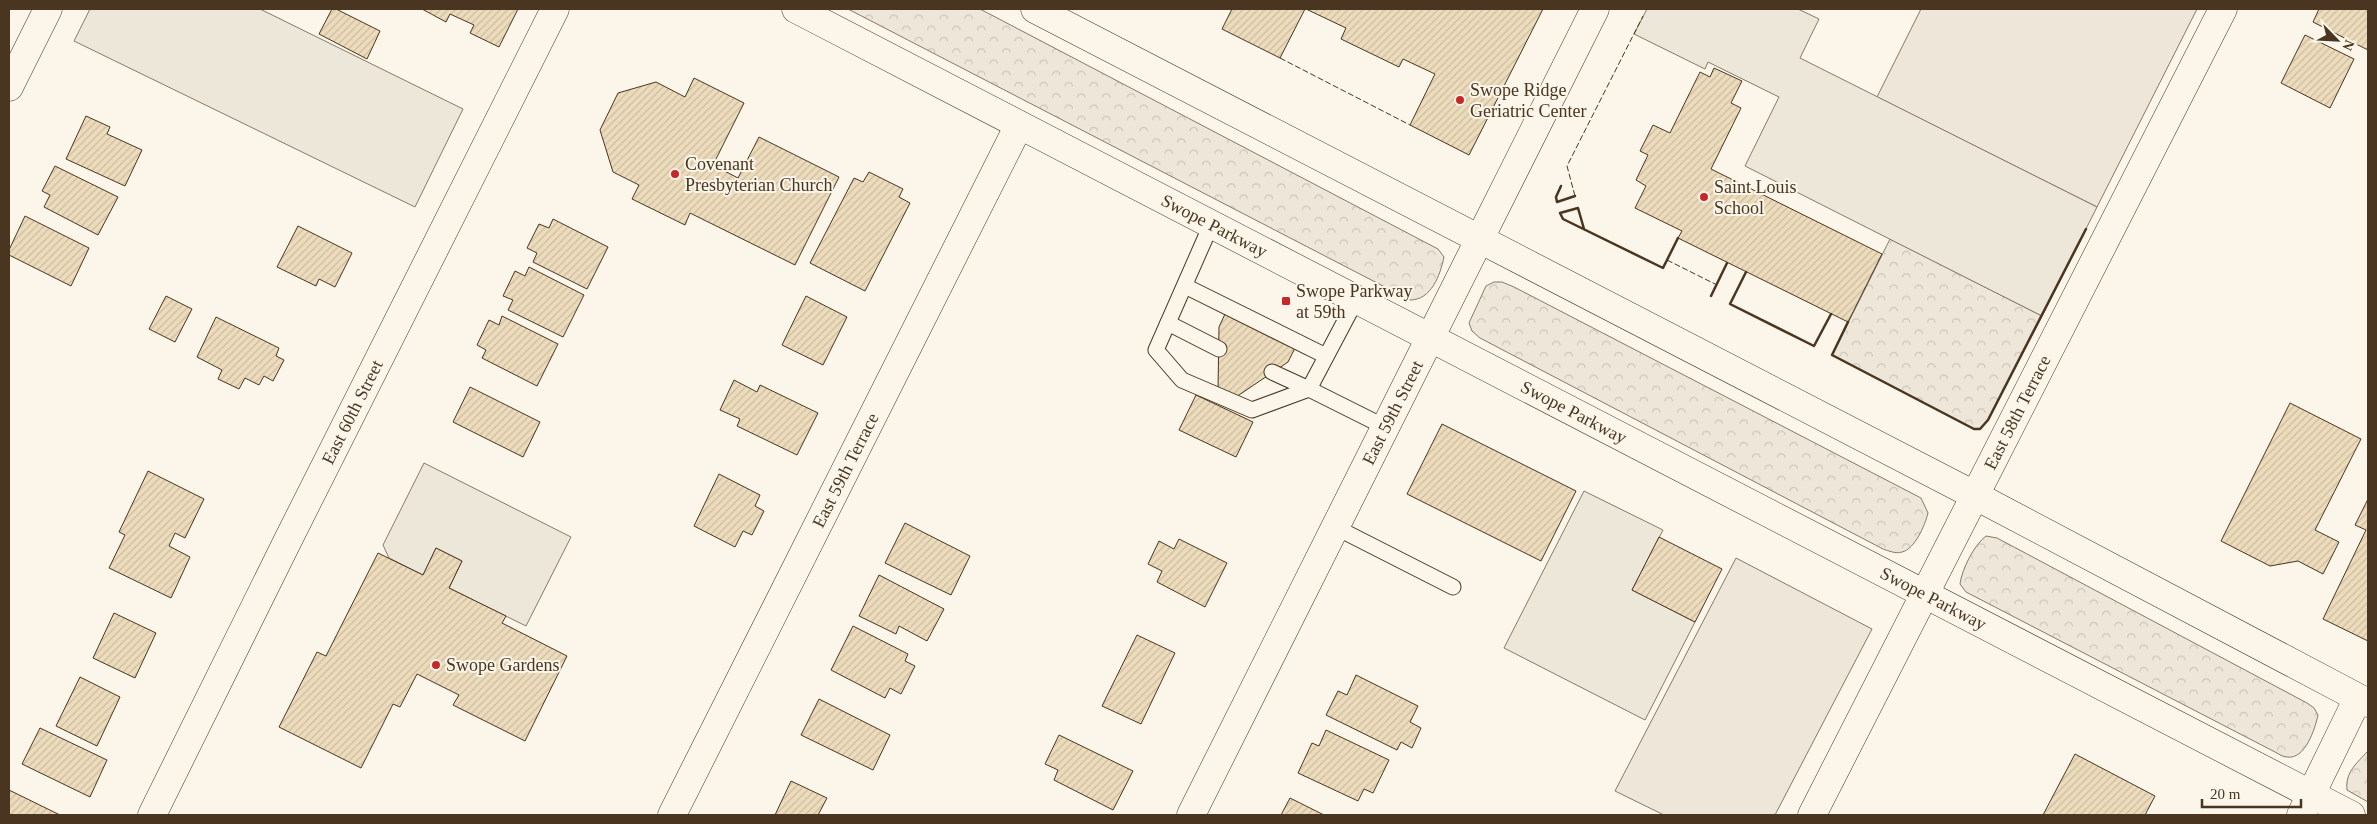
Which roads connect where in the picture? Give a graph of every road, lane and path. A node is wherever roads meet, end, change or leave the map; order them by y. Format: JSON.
{"nodes":[{"id":1,"x":48,"y":9,"type":"edge"},
{"id":2,"x":555,"y":9,"type":"edge"},
{"id":3,"x":796,"y":9,"type":"edge"},
{"id":4,"x":1035,"y":9,"type":"edge"},
{"id":5,"x":1595,"y":9,"type":"edge"},
{"id":6,"x":2223,"y":9,"type":"edge"},
{"id":7,"x":9,"y":88,"type":"edge"},
{"id":8,"x":1019,"y":125,"type":"junction"},
{"id":9,"x":1211,"y":224,"type":"junction"},
{"id":10,"x":1478,"y":240,"type":"junction"},
{"id":11,"x":1185,"y":286,"type":"junction"},
{"id":12,"x":1356,"y":300,"type":"junction"},
{"id":13,"x":1168,"y":323,"type":"junction"},
{"id":14,"x":1430,"y":338,"type":"junction"},
{"id":15,"x":1218,"y":349,"type":"dead end"},
{"id":16,"x":1326,"y":356,"type":"junction"},
{"id":17,"x":1272,"y":372,"type":"dead end"},
{"id":18,"x":1309,"y":389,"type":"junction"},
{"id":19,"x":1385,"y":427,"type":"junction"},
{"id":20,"x":1976,"y":496,"type":"junction"},
{"id":21,"x":1335,"y":527,"type":"junction"},
{"id":22,"x":1453,"y":587,"type":"dead end"},
{"id":23,"x":1924,"y":594,"type":"junction"},
{"id":24,"x":2363,"y":700,"type":"edge"},
{"id":25,"x":2306,"y":805,"type":"edge"},
{"id":26,"x":152,"y":815,"type":"edge"},
{"id":27,"x":672,"y":815,"type":"edge"},
{"id":28,"x":1190,"y":815,"type":"edge"},
{"id":29,"x":1812,"y":815,"type":"edge"},
{"id":30,"x":2351,"y":815,"type":"edge"}],
"edges":[{"from":1,"to":7,"type":"street"},
{"from":2,"to":26,"type":"street","name":"East 60th Street"},
{"from":3,"to":8,"type":"street","name":"Swope Parkway"},
{"from":4,"to":10,"type":"street"},
{"from":5,"to":10,"type":"street","name":"East 59th Street"},
{"from":6,"to":20,"type":"street","name":"East 58th Terrace"},
{"from":8,"to":9,"type":"street","name":"Swope Parkway"},
{"from":8,"to":27,"type":"street","name":"East 59th Terrace"},
{"from":9,"to":11,"type":"lane"},
{"from":9,"to":12,"type":"street","name":"Swope Parkway"},
{"from":10,"to":14,"type":"street","name":"East 59th Street"},
{"from":10,"to":20,"type":"street"},
{"from":11,"to":13,"type":"lane"},
{"from":11,"to":16,"type":"lane"},
{"from":12,"to":14,"type":"street","name":"Swope Parkway"},
{"from":12,"to":16,"type":"lane"},
{"from":13,"to":15,"type":"lane"},
{"from":13,"to":18,"type":"lane"},
{"from":14,"to":19,"type":"street","name":"East 59th Street"},
{"from":14,"to":23,"type":"street","name":"Swope Parkway"},
{"from":16,"to":18,"type":"lane"},
{"from":17,"to":18,"type":"lane"},
{"from":18,"to":19,"type":"lane"},
{"from":19,"to":21,"type":"street","name":"East 59th Street"},
{"from":20,"to":23,"type":"street","name":"East 58th Terrace"},
{"from":20,"to":24,"type":"street"},
{"from":21,"to":22,"type":"lane"},
{"from":21,"to":28,"type":"street","name":"East 59th Street"},
{"from":23,"to":25,"type":"street","name":"Swope Parkway"},
{"from":23,"to":29,"type":"street","name":"East 58th Terrace"},
{"from":24,"to":25,"type":"street"},
{"from":25,"to":30,"type":"street","name":"Swope Parkway"}]}
